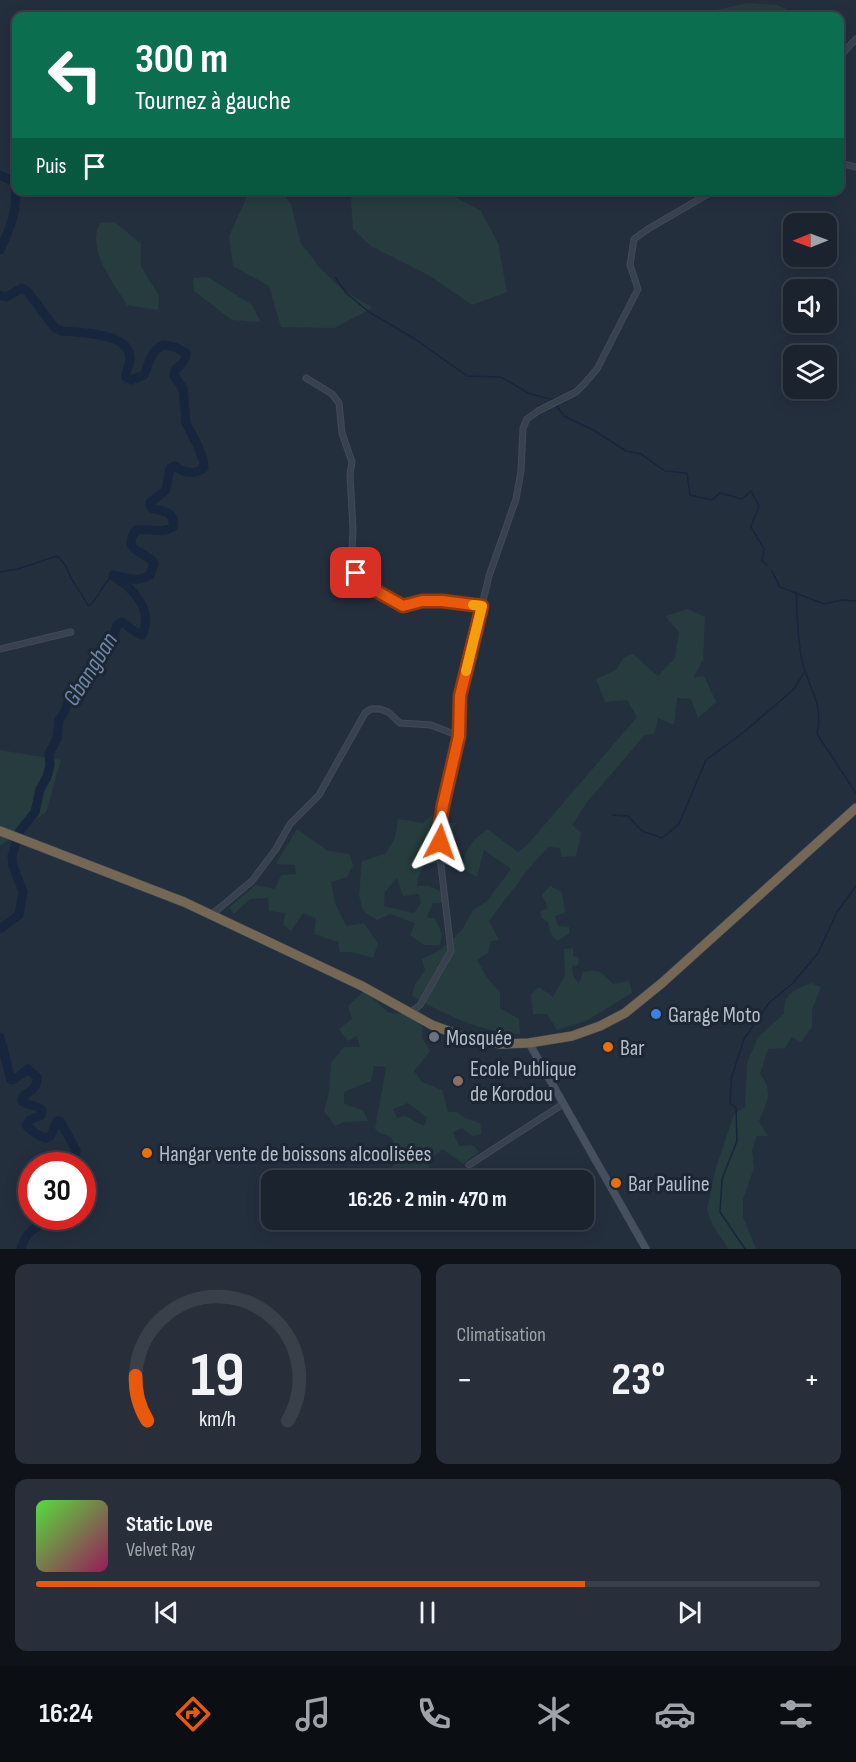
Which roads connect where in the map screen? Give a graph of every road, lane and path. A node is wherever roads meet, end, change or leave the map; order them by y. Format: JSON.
{"nodes":[{"id":1,"x":856,"y":39,"type":"edge"},
{"id":2,"x":844,"y":52,"type":"edge"},
{"id":3,"x":706,"y":195,"type":"edge"},
{"id":4,"x":306,"y":378,"type":"dead end"},
{"id":5,"x":482,"y":606,"type":"junction"},
{"id":6,"x":71,"y":632,"type":"dead end"},
{"id":7,"x":0,"y":649,"type":"edge"},
{"id":8,"x":459,"y":736,"type":"junction"},
{"id":9,"x":856,"y":808,"type":"edge"},
{"id":10,"x":0,"y":831,"type":"edge"},
{"id":11,"x":210,"y":916,"type":"junction"},
{"id":12,"x":410,"y":1013,"type":"junction"},
{"id":13,"x":529,"y":1043,"type":"junction"},
{"id":14,"x":563,"y":1104,"type":"junction"},
{"id":15,"x":469,"y":1166,"type":"dead end"},
{"id":16,"x":646,"y":1249,"type":"edge"}],
"edges":[{"from":1,"to":2,"type":"street"},
{"from":3,"to":5,"type":"street"},
{"from":4,"to":5,"type":"street"},
{"from":5,"to":8,"type":"street"},
{"from":6,"to":7,"type":"street"},
{"from":8,"to":11,"type":"street"},
{"from":8,"to":12,"type":"street"},
{"from":9,"to":13,"type":"highway"},
{"from":10,"to":11,"type":"highway"},
{"from":11,"to":12,"type":"highway"},
{"from":12,"to":13,"type":"highway"},
{"from":13,"to":14,"type":"street"},
{"from":14,"to":15,"type":"street"},
{"from":14,"to":16,"type":"street"}]}
